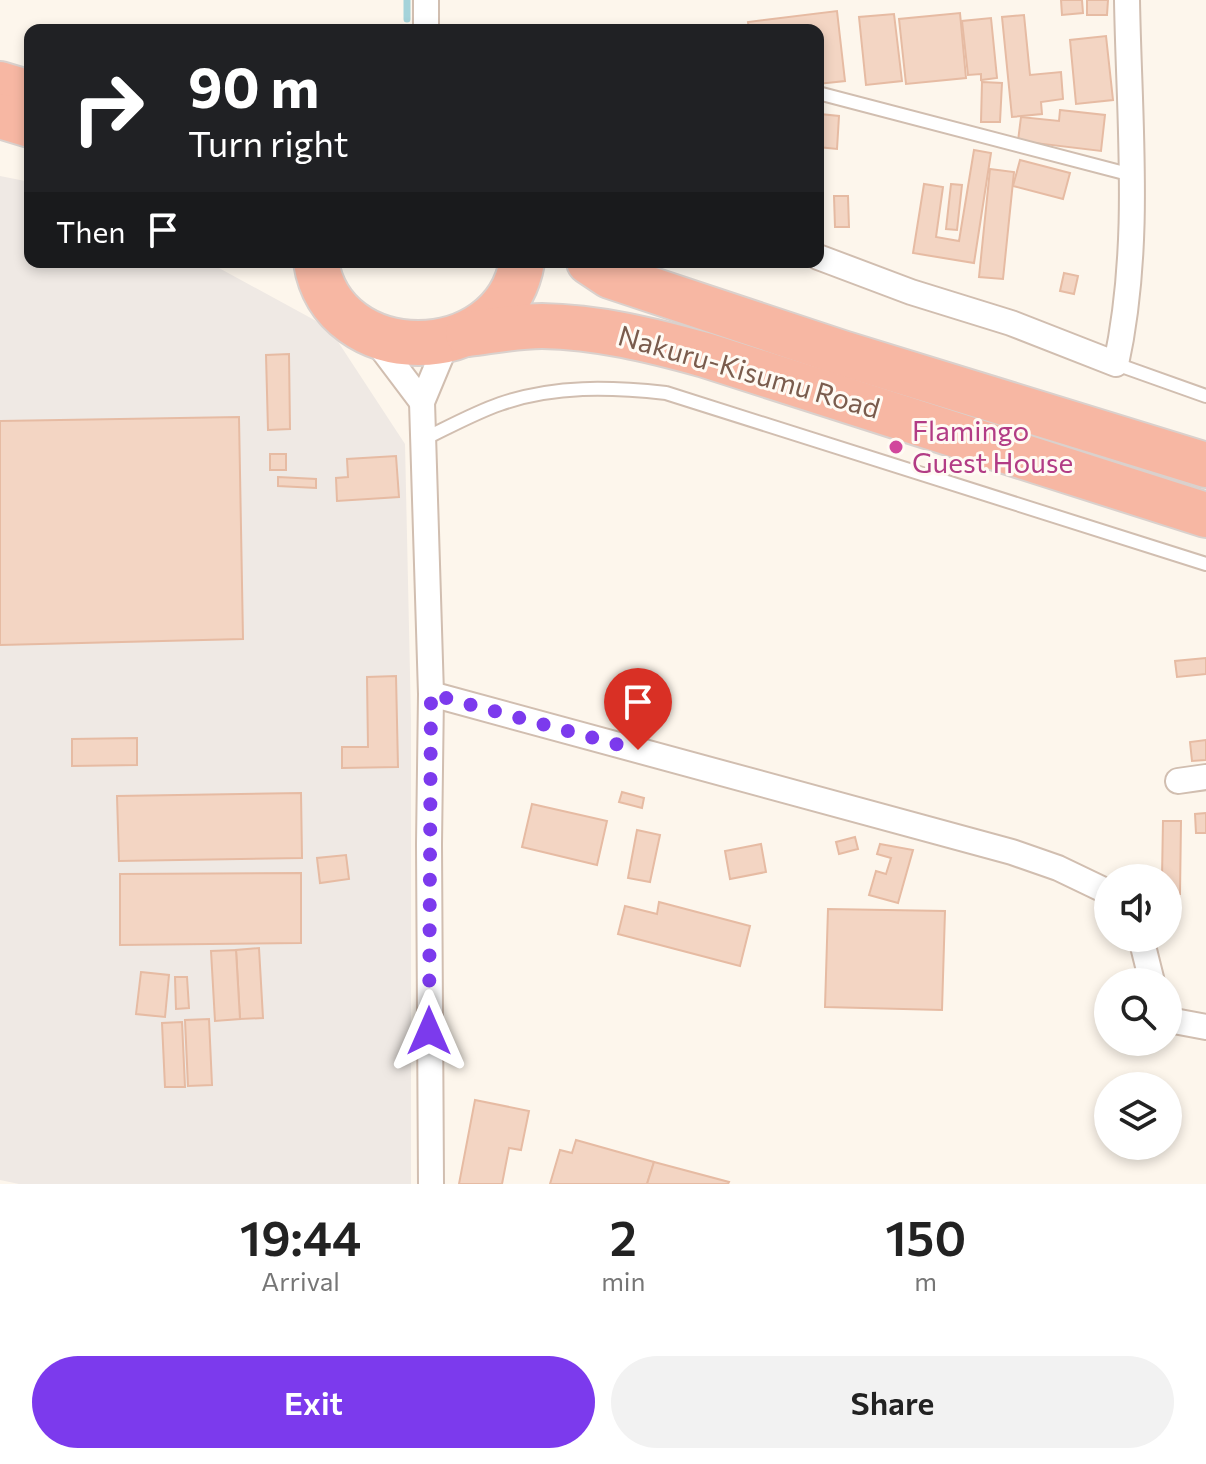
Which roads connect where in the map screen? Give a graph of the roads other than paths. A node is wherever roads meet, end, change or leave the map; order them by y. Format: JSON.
{"nodes":[{"id":1,"x":426,"y":0,"type":"edge"},
{"id":2,"x":1127,"y":0,"type":"edge"},
{"id":3,"x":426,"y":24,"type":"edge"},
{"id":4,"x":0,"y":84,"type":"edge"},
{"id":5,"x":24,"y":91,"type":"edge"},
{"id":6,"x":824,"y":95,"type":"edge"},
{"id":7,"x":0,"y":116,"type":"edge"},
{"id":8,"x":24,"y":123,"type":"edge"},
{"id":9,"x":1132,"y":175,"type":"junction"},
{"id":10,"x":824,"y":259,"type":"edge"},
{"id":11,"x":314,"y":268,"type":"edge"},
{"id":12,"x":521,"y":268,"type":"edge"},
{"id":13,"x":598,"y":268,"type":"edge"},
{"id":14,"x":371,"y":335,"type":"junction"},
{"id":15,"x":457,"y":338,"type":"junction"},
{"id":16,"x":1116,"y":364,"type":"junction"},
{"id":17,"x":1206,"y":396,"type":"edge"},
{"id":18,"x":422,"y":402,"type":"junction"},
{"id":19,"x":422,"y":440,"type":"junction"},
{"id":20,"x":1206,"y":465,"type":"edge"},
{"id":21,"x":1206,"y":515,"type":"edge"},
{"id":22,"x":1206,"y":564,"type":"edge"},
{"id":23,"x":431,"y":694,"type":"junction"},
{"id":24,"x":1206,"y":777,"type":"edge"},
{"id":25,"x":1178,"y":781,"type":"dead end"},
{"id":26,"x":1094,"y":885,"type":"edge"},
{"id":27,"x":1182,"y":1022,"type":"edge"},
{"id":28,"x":1206,"y":1027,"type":"edge"},
{"id":29,"x":431,"y":1184,"type":"edge"}],
"edges":[{"from":1,"to":3,"type":"street"},
{"from":2,"to":9,"type":"street"},
{"from":4,"to":5,"type":"highway"},
{"from":6,"to":9,"type":"lane"},
{"from":7,"to":8,"type":"highway"},
{"from":9,"to":16,"type":"street"},
{"from":10,"to":16,"type":"street"},
{"from":11,"to":14,"type":"highway"},
{"from":12,"to":15,"type":"highway"},
{"from":13,"to":20,"type":"highway","name":"Nakuru-Kisumu Road"},
{"from":14,"to":15,"type":"highway","name":"Nakuru-Kisumu Road"},
{"from":14,"to":18,"type":"street"},
{"from":15,"to":18,"type":"street"},
{"from":15,"to":21,"type":"highway","name":"Nakuru-Kisumu Road"},
{"from":16,"to":17,"type":"lane"},
{"from":18,"to":19,"type":"street"},
{"from":19,"to":22,"type":"lane"},
{"from":19,"to":23,"type":"street"},
{"from":23,"to":26,"type":"street"},
{"from":23,"to":29,"type":"street"},
{"from":24,"to":25,"type":"street"},
{"from":27,"to":28,"type":"street"}]}
